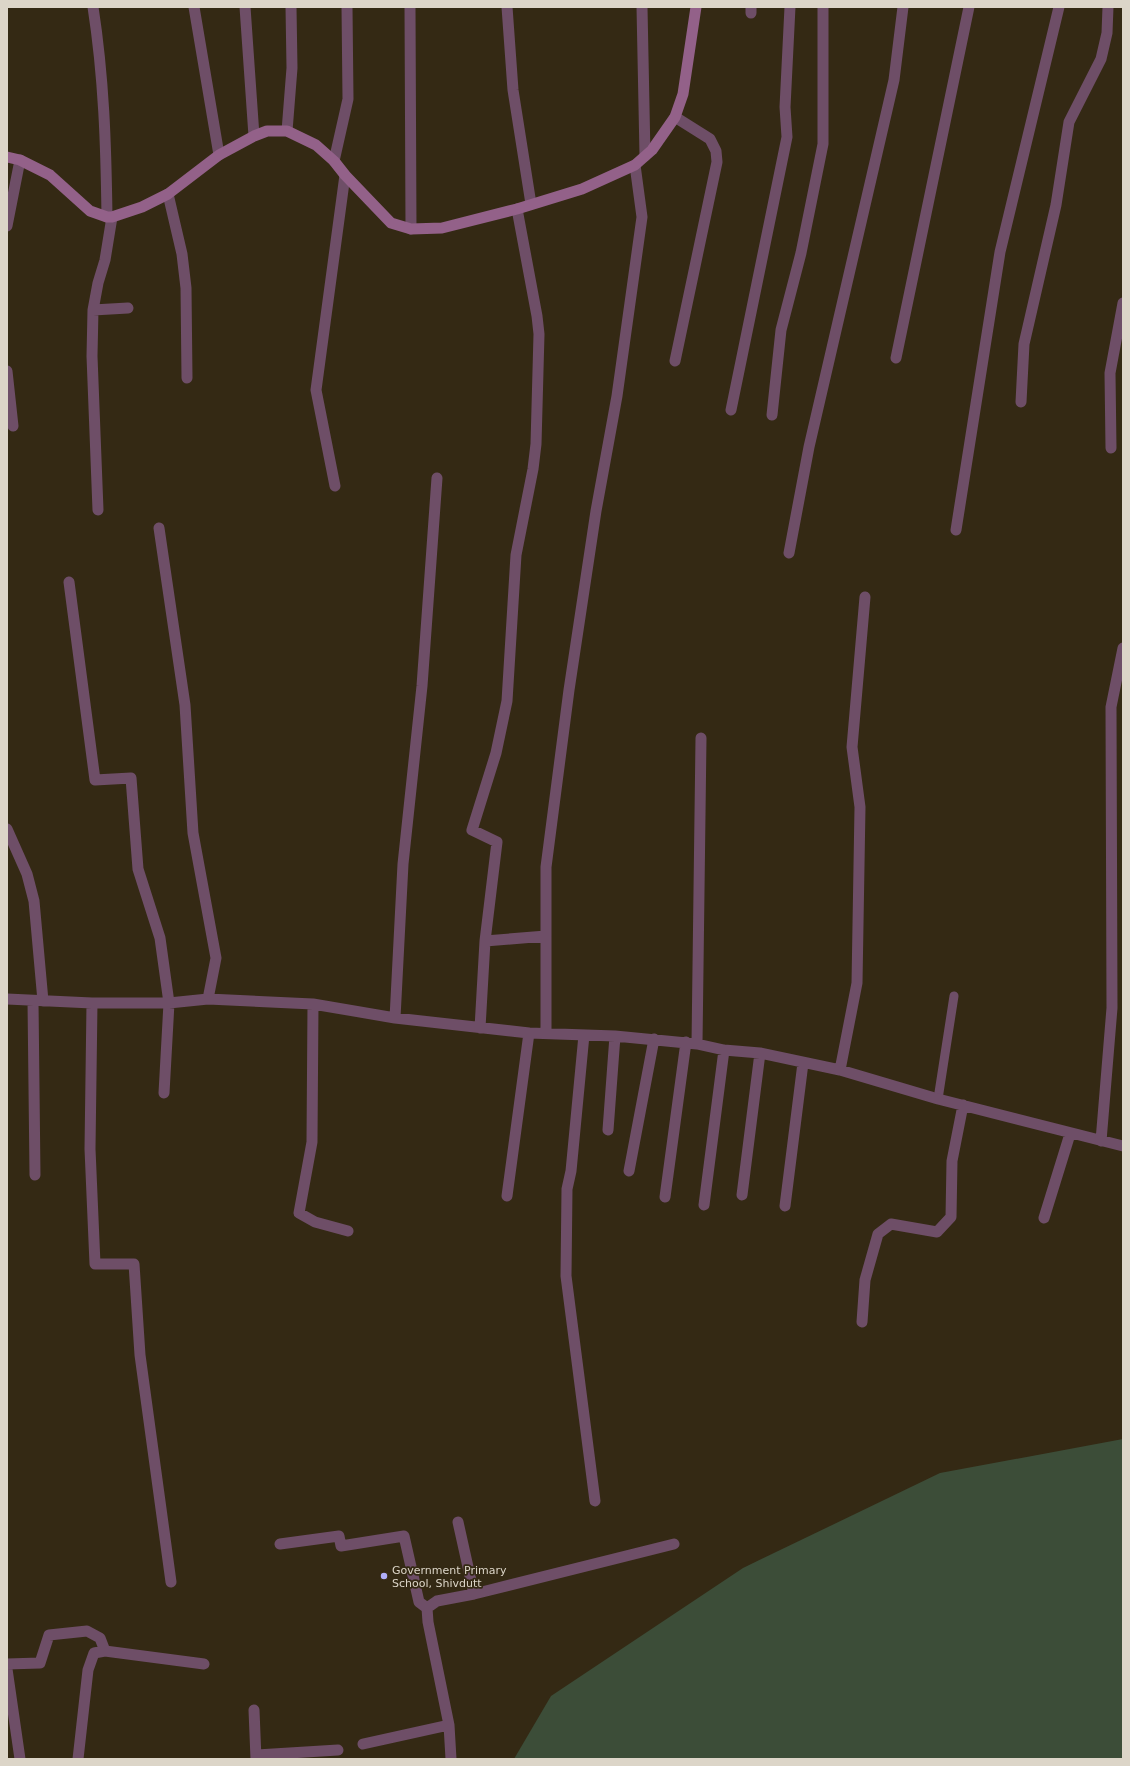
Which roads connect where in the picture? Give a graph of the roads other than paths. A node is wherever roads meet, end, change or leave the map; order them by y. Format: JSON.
{"nodes":[{"id":1,"x":93,"y":7,"type":"edge"},
{"id":2,"x":194,"y":7,"type":"edge"},
{"id":3,"x":245,"y":7,"type":"edge"},
{"id":4,"x":291,"y":7,"type":"edge"},
{"id":5,"x":347,"y":7,"type":"edge"},
{"id":6,"x":410,"y":7,"type":"edge"},
{"id":7,"x":507,"y":7,"type":"edge"},
{"id":8,"x":642,"y":7,"type":"edge"},
{"id":9,"x":696,"y":7,"type":"edge"},
{"id":10,"x":790,"y":7,"type":"edge"},
{"id":11,"x":823,"y":7,"type":"edge"},
{"id":12,"x":903,"y":7,"type":"edge"},
{"id":13,"x":969,"y":7,"type":"edge"},
{"id":14,"x":1059,"y":7,"type":"edge"},
{"id":15,"x":1108,"y":7,"type":"edge"},
{"id":16,"x":675,"y":117,"type":"junction"},
{"id":17,"x":286,"y":131,"type":"junction"},
{"id":18,"x":254,"y":136,"type":"junction"},
{"id":19,"x":219,"y":156,"type":"junction"},
{"id":20,"x":645,"y":156,"type":"junction"},
{"id":21,"x":7,"y":157,"type":"edge"},
{"id":22,"x":20,"y":160,"type":"junction"},
{"id":23,"x":334,"y":161,"type":"junction"},
{"id":24,"x":635,"y":165,"type":"junction"},
{"id":25,"x":344,"y":174,"type":"junction"},
{"id":26,"x":168,"y":194,"type":"junction"},
{"id":27,"x":531,"y":204,"type":"junction"},
{"id":28,"x":517,"y":209,"type":"junction"},
{"id":29,"x":110,"y":217,"type":"junction"},
{"id":30,"x":7,"y":226,"type":"edge"},
{"id":31,"x":411,"y":229,"type":"junction"},
{"id":32,"x":1123,"y":304,"type":"edge"},
{"id":33,"x":128,"y":308,"type":"dead end"},
{"id":34,"x":93,"y":310,"type":"junction"},
{"id":35,"x":896,"y":358,"type":"dead end"},
{"id":36,"x":675,"y":361,"type":"dead end"},
{"id":37,"x":7,"y":371,"type":"edge"},
{"id":38,"x":187,"y":378,"type":"dead end"},
{"id":39,"x":1020,"y":402,"type":"dead end"},
{"id":40,"x":731,"y":410,"type":"dead end"},
{"id":41,"x":772,"y":414,"type":"dead end"},
{"id":42,"x":13,"y":426,"type":"dead end"},
{"id":43,"x":1111,"y":448,"type":"dead end"},
{"id":44,"x":437,"y":478,"type":"dead end"},
{"id":45,"x":335,"y":486,"type":"dead end"},
{"id":46,"x":98,"y":510,"type":"dead end"},
{"id":47,"x":159,"y":528,"type":"dead end"},
{"id":48,"x":956,"y":530,"type":"dead end"},
{"id":49,"x":789,"y":553,"type":"dead end"},
{"id":50,"x":70,"y":582,"type":"dead end"},
{"id":51,"x":865,"y":597,"type":"dead end"},
{"id":52,"x":1123,"y":648,"type":"edge"},
{"id":53,"x":701,"y":738,"type":"dead end"},
{"id":54,"x":7,"y":829,"type":"edge"},
{"id":55,"x":546,"y":936,"type":"junction"},
{"id":56,"x":485,"y":941,"type":"junction"},
{"id":57,"x":954,"y":996,"type":"dead end"},
{"id":58,"x":7,"y":999,"type":"edge"},
{"id":59,"x":208,"y":999,"type":"junction"},
{"id":60,"x":38,"y":1001,"type":"junction"},
{"id":61,"x":92,"y":1003,"type":"junction"},
{"id":62,"x":169,"y":1003,"type":"junction"},
{"id":63,"x":313,"y":1004,"type":"junction"},
{"id":64,"x":395,"y":1018,"type":"junction"},
{"id":65,"x":480,"y":1028,"type":"junction"},
{"id":66,"x":530,"y":1033,"type":"junction"},
{"id":67,"x":546,"y":1033,"type":"junction"},
{"id":68,"x":584,"y":1035,"type":"junction"},
{"id":69,"x":615,"y":1036,"type":"junction"},
{"id":70,"x":654,"y":1039,"type":"junction"},
{"id":71,"x":691,"y":1043,"type":"junction"},
{"id":72,"x":724,"y":1050,"type":"junction"},
{"id":73,"x":760,"y":1053,"type":"junction"},
{"id":74,"x":803,"y":1063,"type":"junction"},
{"id":75,"x":840,"y":1070,"type":"junction"},
{"id":76,"x":164,"y":1093,"type":"dead end"},
{"id":77,"x":938,"y":1099,"type":"junction"},
{"id":78,"x":963,"y":1105,"type":"junction"},
{"id":79,"x":608,"y":1130,"type":"dead end"},
{"id":80,"x":1070,"y":1134,"type":"junction"},
{"id":81,"x":1100,"y":1141,"type":"junction"},
{"id":82,"x":1123,"y":1146,"type":"edge"},
{"id":83,"x":629,"y":1171,"type":"dead end"},
{"id":84,"x":35,"y":1175,"type":"dead end"},
{"id":85,"x":742,"y":1195,"type":"dead end"},
{"id":86,"x":507,"y":1196,"type":"dead end"},
{"id":87,"x":665,"y":1197,"type":"dead end"},
{"id":88,"x":704,"y":1205,"type":"dead end"},
{"id":89,"x":785,"y":1206,"type":"dead end"},
{"id":90,"x":1044,"y":1218,"type":"dead end"},
{"id":91,"x":348,"y":1231,"type":"dead end"},
{"id":92,"x":862,"y":1322,"type":"dead end"},
{"id":93,"x":595,"y":1501,"type":"dead end"},
{"id":94,"x":458,"y":1522,"type":"dead end"},
{"id":95,"x":280,"y":1544,"type":"dead end"},
{"id":96,"x":674,"y":1544,"type":"dead end"},
{"id":97,"x":171,"y":1582,"type":"dead end"},
{"id":98,"x":474,"y":1594,"type":"junction"},
{"id":99,"x":427,"y":1608,"type":"junction"},
{"id":100,"x":106,"y":1651,"type":"junction"},
{"id":101,"x":7,"y":1664,"type":"edge"},
{"id":102,"x":204,"y":1664,"type":"dead end"},
{"id":103,"x":7,"y":1674,"type":"edge"},
{"id":104,"x":254,"y":1710,"type":"dead end"},
{"id":105,"x":449,"y":1725,"type":"junction"},
{"id":106,"x":363,"y":1744,"type":"dead end"},
{"id":107,"x":338,"y":1750,"type":"dead end"},
{"id":108,"x":256,"y":1757,"type":"edge"},
{"id":109,"x":20,"y":1759,"type":"edge"},
{"id":110,"x":78,"y":1759,"type":"edge"},
{"id":111,"x":451,"y":1759,"type":"edge"}],
"edges":[{"from":1,"to":29,"type":"street"},
{"from":2,"to":19,"type":"street"},
{"from":3,"to":18,"type":"street"},
{"from":4,"to":17,"type":"street"},
{"from":5,"to":23,"type":"street"},
{"from":6,"to":31,"type":"street"},
{"from":7,"to":27,"type":"street"},
{"from":8,"to":20,"type":"street"},
{"from":9,"to":16,"type":"main road"},
{"from":10,"to":40,"type":"street"},
{"from":11,"to":41,"type":"street"},
{"from":12,"to":49,"type":"street"},
{"from":13,"to":35,"type":"street"},
{"from":14,"to":48,"type":"street"},
{"from":15,"to":39,"type":"street"},
{"from":16,"to":20,"type":"main road"},
{"from":16,"to":36,"type":"street"},
{"from":17,"to":18,"type":"main road"},
{"from":17,"to":23,"type":"main road"},
{"from":18,"to":19,"type":"main road"},
{"from":19,"to":26,"type":"main road"},
{"from":20,"to":24,"type":"main road"},
{"from":21,"to":22,"type":"main road"},
{"from":22,"to":29,"type":"main road"},
{"from":22,"to":30,"type":"street"},
{"from":23,"to":25,"type":"main road"},
{"from":24,"to":27,"type":"main road"},
{"from":24,"to":55,"type":"street"},
{"from":25,"to":31,"type":"main road"},
{"from":25,"to":45,"type":"street"},
{"from":26,"to":29,"type":"main road"},
{"from":26,"to":38,"type":"street"},
{"from":27,"to":28,"type":"main road"},
{"from":28,"to":31,"type":"main road"},
{"from":28,"to":56,"type":"street"},
{"from":29,"to":34,"type":"street"},
{"from":32,"to":43,"type":"street"},
{"from":33,"to":34,"type":"street"},
{"from":34,"to":46,"type":"street"},
{"from":37,"to":42,"type":"street"},
{"from":44,"to":64,"type":"street"},
{"from":47,"to":59,"type":"street"},
{"from":50,"to":62,"type":"street"},
{"from":51,"to":75,"type":"street"},
{"from":52,"to":81,"type":"street"},
{"from":53,"to":71,"type":"street"},
{"from":54,"to":60,"type":"street"},
{"from":55,"to":56,"type":"street"},
{"from":55,"to":67,"type":"street"},
{"from":56,"to":65,"type":"street"},
{"from":57,"to":77,"type":"lane"},
{"from":58,"to":60,"type":"street"},
{"from":59,"to":62,"type":"street"},
{"from":59,"to":63,"type":"street"},
{"from":60,"to":61,"type":"street"},
{"from":60,"to":84,"type":"street"},
{"from":61,"to":62,"type":"street"},
{"from":61,"to":97,"type":"street"},
{"from":62,"to":76,"type":"street"},
{"from":63,"to":64,"type":"street"},
{"from":63,"to":91,"type":"street"},
{"from":64,"to":65,"type":"street"},
{"from":65,"to":66,"type":"street"},
{"from":66,"to":67,"type":"street"},
{"from":66,"to":86,"type":"street"},
{"from":67,"to":68,"type":"street"},
{"from":68,"to":69,"type":"street"},
{"from":68,"to":93,"type":"street"},
{"from":69,"to":70,"type":"street"},
{"from":69,"to":79,"type":"street"},
{"from":70,"to":71,"type":"street"},
{"from":70,"to":83,"type":"street"},
{"from":71,"to":72,"type":"street"},
{"from":71,"to":87,"type":"street"},
{"from":72,"to":73,"type":"street"},
{"from":72,"to":88,"type":"street"},
{"from":73,"to":74,"type":"street"},
{"from":73,"to":85,"type":"street"},
{"from":74,"to":75,"type":"street"},
{"from":74,"to":89,"type":"street"},
{"from":75,"to":77,"type":"street"},
{"from":77,"to":78,"type":"street"},
{"from":78,"to":80,"type":"street"},
{"from":78,"to":92,"type":"street"},
{"from":80,"to":81,"type":"street"},
{"from":80,"to":90,"type":"street"},
{"from":81,"to":82,"type":"street"},
{"from":94,"to":98,"type":"street"},
{"from":95,"to":99,"type":"street"},
{"from":96,"to":98,"type":"street"},
{"from":98,"to":99,"type":"street"},
{"from":99,"to":105,"type":"street"},
{"from":100,"to":101,"type":"street"},
{"from":100,"to":102,"type":"street"},
{"from":100,"to":110,"type":"street"},
{"from":103,"to":109,"type":"street"},
{"from":104,"to":108,"type":"street"},
{"from":105,"to":106,"type":"street"},
{"from":105,"to":111,"type":"street"},
{"from":107,"to":108,"type":"street"}]}
